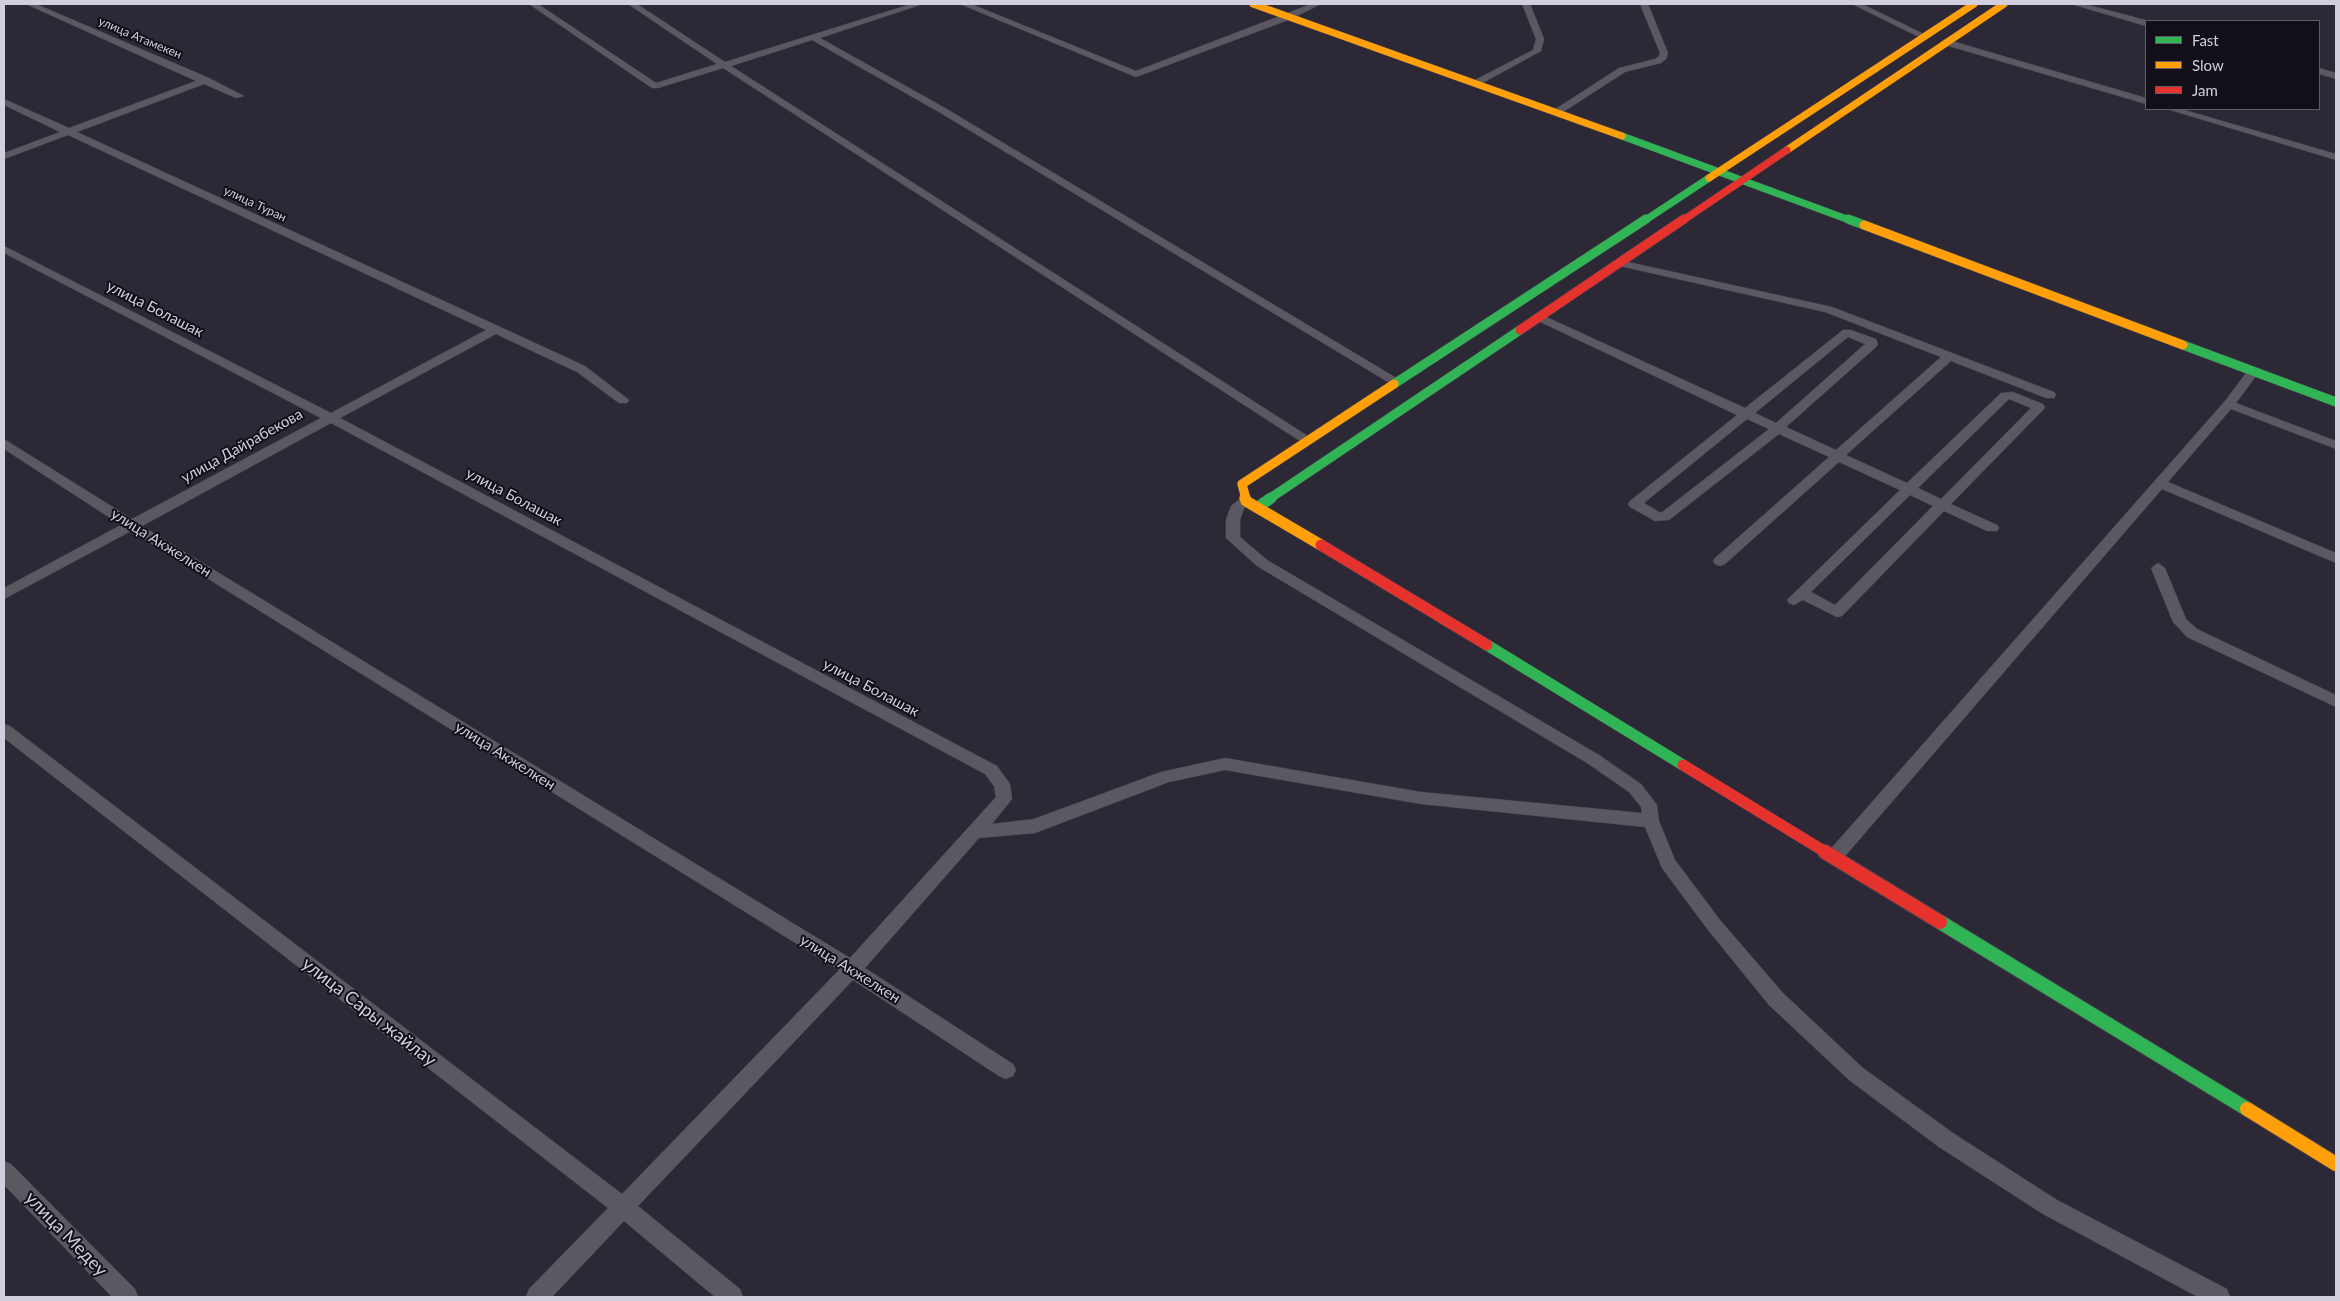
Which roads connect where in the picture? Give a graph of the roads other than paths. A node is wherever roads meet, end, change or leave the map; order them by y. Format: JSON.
{"nodes":[{"id":1,"x":30,"y":4,"type":"edge"},
{"id":2,"x":533,"y":4,"type":"edge"},
{"id":3,"x":632,"y":4,"type":"edge"},
{"id":4,"x":919,"y":4,"type":"edge"},
{"id":5,"x":964,"y":4,"type":"edge"},
{"id":6,"x":1252,"y":4,"type":"edge"},
{"id":7,"x":1317,"y":4,"type":"edge"},
{"id":8,"x":1526,"y":4,"type":"edge"},
{"id":9,"x":1644,"y":4,"type":"edge"},
{"id":10,"x":1856,"y":4,"type":"edge"},
{"id":11,"x":1974,"y":4,"type":"edge"},
{"id":12,"x":2004,"y":4,"type":"edge"},
{"id":13,"x":2075,"y":4,"type":"edge"},
{"id":14,"x":1288,"y":17,"type":"junction"},
{"id":15,"x":2145,"y":23,"type":"edge"},
{"id":16,"x":1924,"y":36,"type":"junction"},
{"id":17,"x":813,"y":37,"type":"junction"},
{"id":18,"x":1945,"y":42,"type":"junction"},
{"id":19,"x":724,"y":65,"type":"junction"},
{"id":20,"x":2320,"y":71,"type":"edge"},
{"id":21,"x":2336,"y":76,"type":"edge"},
{"id":22,"x":206,"y":80,"type":"junction"},
{"id":23,"x":1476,"y":83,"type":"junction"},
{"id":24,"x":238,"y":96,"type":"dead end"},
{"id":25,"x":2145,"y":101,"type":"edge"},
{"id":26,"x":4,"y":102,"type":"edge"},
{"id":27,"x":2175,"y":110,"type":"edge"},
{"id":28,"x":1557,"y":112,"type":"junction"},
{"id":29,"x":66,"y":132,"type":"junction"},
{"id":30,"x":4,"y":156,"type":"edge"},
{"id":31,"x":2336,"y":157,"type":"edge"},
{"id":32,"x":1697,"y":162,"type":"junction"},
{"id":33,"x":1733,"y":162,"type":"junction"},
{"id":34,"x":1720,"y":171,"type":"junction"},
{"id":35,"x":1708,"y":179,"type":"junction"},
{"id":36,"x":1744,"y":180,"type":"junction"},
{"id":37,"x":4,"y":249,"type":"edge"},
{"id":38,"x":1619,"y":263,"type":"junction"},
{"id":39,"x":1538,"y":317,"type":"junction"},
{"id":40,"x":496,"y":329,"type":"junction"},
{"id":41,"x":1951,"y":355,"type":"junction"},
{"id":42,"x":2253,"y":372,"type":"junction"},
{"id":43,"x":1398,"y":382,"type":"junction"},
{"id":44,"x":2050,"y":395,"type":"dead end"},
{"id":45,"x":623,"y":400,"type":"dead end"},
{"id":46,"x":2336,"y":402,"type":"edge"},
{"id":47,"x":2229,"y":404,"type":"junction"},
{"id":48,"x":1748,"y":415,"type":"junction"},
{"id":49,"x":329,"y":417,"type":"junction"},
{"id":50,"x":1777,"y":429,"type":"junction"},
{"id":51,"x":1308,"y":440,"type":"junction"},
{"id":52,"x":4,"y":443,"type":"edge"},
{"id":53,"x":2336,"y":445,"type":"edge"},
{"id":54,"x":1838,"y":457,"type":"junction"},
{"id":55,"x":2161,"y":484,"type":"junction"},
{"id":56,"x":1908,"y":489,"type":"junction"},
{"id":57,"x":1252,"y":504,"type":"junction"},
{"id":58,"x":1942,"y":505,"type":"junction"},
{"id":59,"x":131,"y":525,"type":"junction"},
{"id":60,"x":1992,"y":528,"type":"dead end"},
{"id":61,"x":2336,"y":558,"type":"edge"},
{"id":62,"x":1720,"y":561,"type":"dead end"},
{"id":63,"x":2158,"y":568,"type":"dead end"},
{"id":64,"x":4,"y":594,"type":"edge"},
{"id":65,"x":2336,"y":701,"type":"edge"},
{"id":66,"x":4,"y":730,"type":"edge"},
{"id":67,"x":1651,"y":821,"type":"junction"},
{"id":68,"x":975,"y":832,"type":"junction"},
{"id":69,"x":1834,"y":857,"type":"junction"},
{"id":70,"x":852,"y":969,"type":"junction"},
{"id":71,"x":1006,"y":1070,"type":"dead end"},
{"id":72,"x":2336,"y":1164,"type":"edge"},
{"id":73,"x":4,"y":1171,"type":"edge"},
{"id":74,"x":623,"y":1207,"type":"junction"},
{"id":75,"x":127,"y":1297,"type":"edge"},
{"id":76,"x":537,"y":1297,"type":"edge"},
{"id":77,"x":732,"y":1297,"type":"edge"},
{"id":78,"x":2219,"y":1297,"type":"edge"}],
"edges":[{"from":1,"to":22,"type":"street","name":"улица Атамекен"},
{"from":2,"to":19,"type":"street"},
{"from":3,"to":19,"type":"street"},
{"from":4,"to":17,"type":"street"},
{"from":5,"to":14,"type":"street"},
{"from":6,"to":14,"type":"street"},
{"from":7,"to":14,"type":"street"},
{"from":8,"to":23,"type":"street"},
{"from":9,"to":28,"type":"street"},
{"from":10,"to":16,"type":"street"},
{"from":11,"to":16,"type":"street"},
{"from":12,"to":18,"type":"street"},
{"from":13,"to":15,"type":"street"},
{"from":14,"to":23,"type":"street"},
{"from":16,"to":33,"type":"street"},
{"from":17,"to":19,"type":"street"},
{"from":17,"to":43,"type":"street"},
{"from":18,"to":25,"type":"street"},
{"from":18,"to":36,"type":"street"},
{"from":19,"to":51,"type":"street"},
{"from":20,"to":21,"type":"street"},
{"from":22,"to":24,"type":"street","name":"улица Атамекен"},
{"from":22,"to":29,"type":"street"},
{"from":23,"to":28,"type":"street"},
{"from":26,"to":29,"type":"street","name":"улица Туран"},
{"from":27,"to":31,"type":"street"},
{"from":28,"to":32,"type":"street"},
{"from":29,"to":30,"type":"street"},
{"from":29,"to":40,"type":"street","name":"улица Туран"},
{"from":32,"to":33,"type":"street"},
{"from":32,"to":34,"type":"street"},
{"from":32,"to":35,"type":"street"},
{"from":33,"to":34,"type":"street"},
{"from":34,"to":35,"type":"street"},
{"from":34,"to":36,"type":"street"},
{"from":35,"to":43,"type":"street"},
{"from":36,"to":38,"type":"street"},
{"from":36,"to":42,"type":"street"},
{"from":37,"to":49,"type":"street","name":"улица Болашак"},
{"from":38,"to":39,"type":"street"},
{"from":38,"to":41,"type":"street"},
{"from":39,"to":48,"type":"street"},
{"from":39,"to":57,"type":"street"},
{"from":40,"to":45,"type":"street","name":"улица Туран"},
{"from":40,"to":49,"type":"street","name":"улица Дайрабекова"},
{"from":41,"to":44,"type":"street"},
{"from":41,"to":54,"type":"street"},
{"from":42,"to":46,"type":"street"},
{"from":42,"to":47,"type":"street"},
{"from":43,"to":51,"type":"street"},
{"from":47,"to":53,"type":"street"},
{"from":47,"to":55,"type":"street"},
{"from":48,"to":50,"type":"street"},
{"from":48,"to":50,"type":"street"},
{"from":48,"to":50,"type":"street"},
{"from":49,"to":59,"type":"street","name":"улица Дайрабекова"},
{"from":49,"to":68,"type":"street","name":"улица Болашак"},
{"from":50,"to":54,"type":"street"},
{"from":51,"to":57,"type":"street"},
{"from":52,"to":59,"type":"street","name":"улица Акжелкен"},
{"from":54,"to":56,"type":"street"},
{"from":54,"to":62,"type":"street"},
{"from":55,"to":61,"type":"street"},
{"from":55,"to":69,"type":"street"},
{"from":56,"to":58,"type":"street"},
{"from":56,"to":58,"type":"street"},
{"from":56,"to":58,"type":"street"},
{"from":57,"to":67,"type":"street"},
{"from":57,"to":69,"type":"street"},
{"from":58,"to":60,"type":"street"},
{"from":59,"to":64,"type":"street","name":"улица Дайрабекова"},
{"from":59,"to":70,"type":"street","name":"улица Акжелкен"},
{"from":63,"to":65,"type":"street"},
{"from":66,"to":74,"type":"street","name":"улица Сары жайлау"},
{"from":67,"to":68,"type":"street"},
{"from":67,"to":78,"type":"street"},
{"from":68,"to":70,"type":"street"},
{"from":69,"to":72,"type":"street"},
{"from":70,"to":71,"type":"street","name":"улица Акжелкен"},
{"from":70,"to":74,"type":"street"},
{"from":73,"to":75,"type":"street","name":"улица Медеу"},
{"from":74,"to":76,"type":"street"},
{"from":74,"to":77,"type":"street","name":"улица Сары жайлау"}]}
